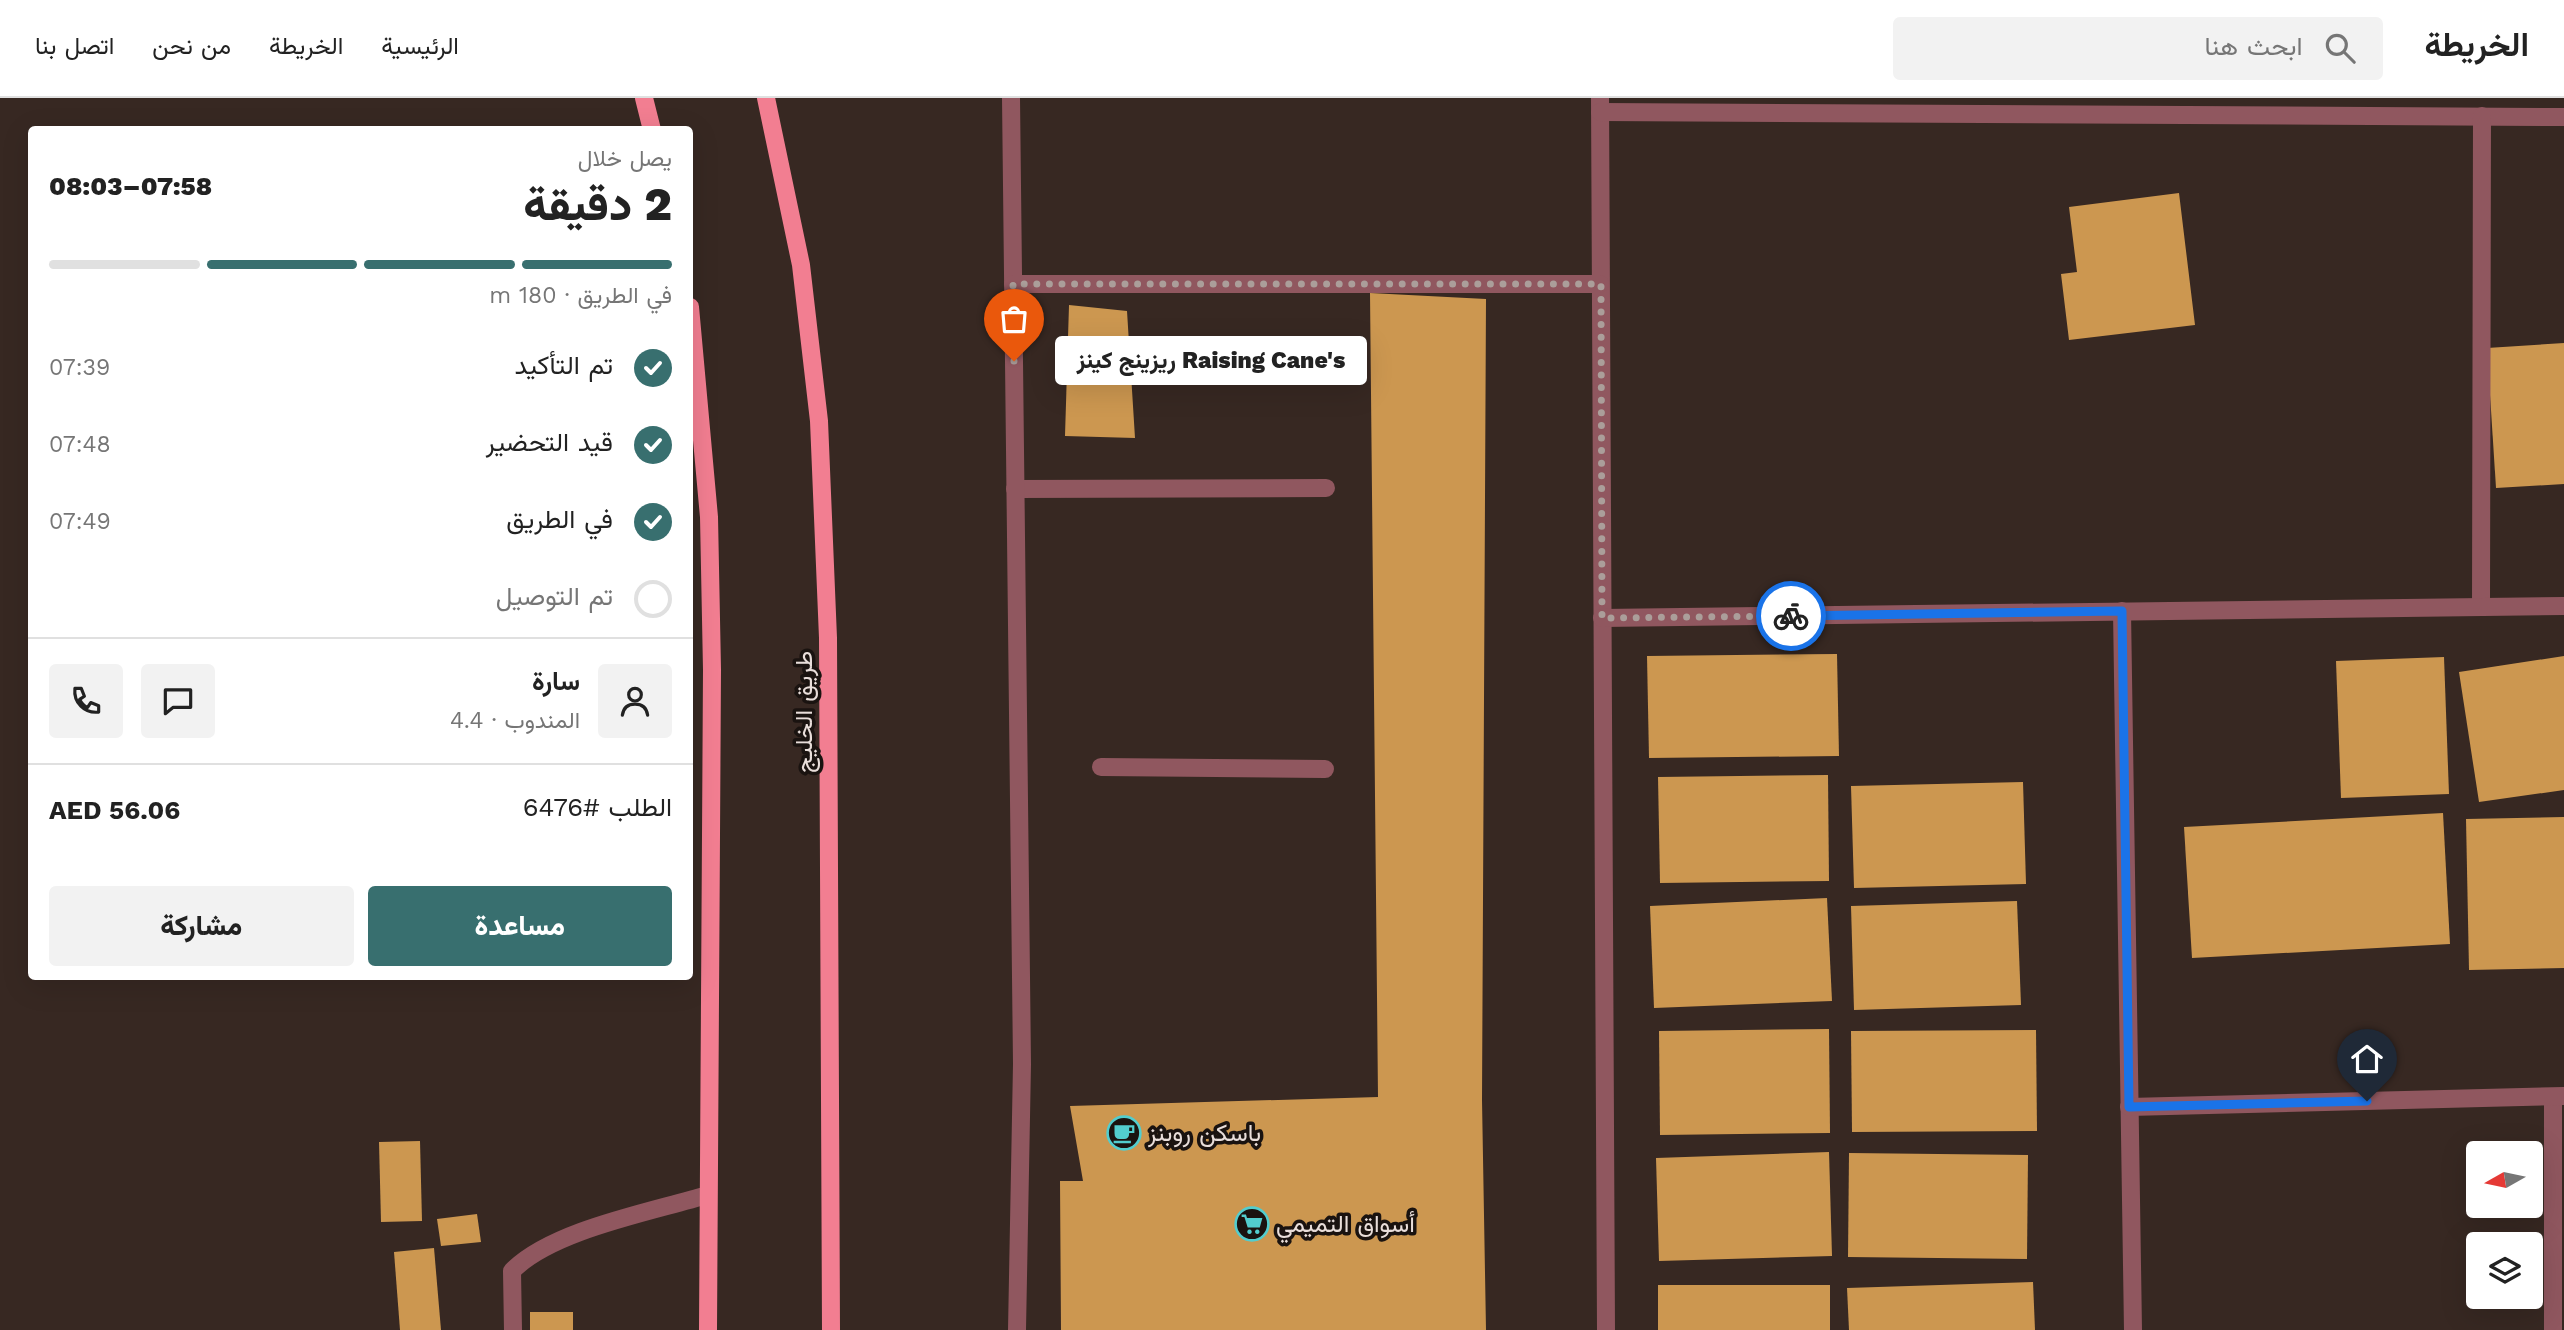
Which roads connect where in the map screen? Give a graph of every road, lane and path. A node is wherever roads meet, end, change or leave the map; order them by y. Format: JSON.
{"nodes":[{"id":1,"x":644,"y":98,"type":"edge"},
{"id":2,"x":766,"y":98,"type":"edge"},
{"id":3,"x":1011,"y":98,"type":"edge"},
{"id":4,"x":1600,"y":105,"type":"edge"},
{"id":5,"x":2482,"y":116,"type":"junction"},
{"id":6,"x":2564,"y":117,"type":"edge"},
{"id":7,"x":651,"y":126,"type":"edge"},
{"id":8,"x":1013,"y":284,"type":"junction"},
{"id":9,"x":1601,"y":284,"type":"junction"},
{"id":10,"x":693,"y":341,"type":"edge"},
{"id":11,"x":1326,"y":488,"type":"dead end"},
{"id":12,"x":1015,"y":489,"type":"junction"},
{"id":13,"x":2564,"y":606,"type":"edge"},
{"id":14,"x":2481,"y":607,"type":"junction"},
{"id":15,"x":2122,"y":611,"type":"junction"},
{"id":16,"x":1602,"y":618,"type":"junction"},
{"id":17,"x":1101,"y":766,"type":"dead end"},
{"id":18,"x":1325,"y":769,"type":"dead end"},
{"id":19,"x":2558,"y":1096,"type":"edge"},
{"id":20,"x":2129,"y":1107,"type":"junction"},
{"id":21,"x":707,"y":1195,"type":"junction"},
{"id":22,"x":513,"y":1330,"type":"edge"},
{"id":23,"x":708,"y":1330,"type":"edge"},
{"id":24,"x":831,"y":1330,"type":"edge"},
{"id":25,"x":1017,"y":1330,"type":"edge"},
{"id":26,"x":1606,"y":1330,"type":"edge"},
{"id":27,"x":2133,"y":1330,"type":"edge"},
{"id":28,"x":2553,"y":1330,"type":"edge"}],
"edges":[{"from":1,"to":7,"type":"main road"},
{"from":2,"to":24,"type":"main road","name":"طريق الخليج"},
{"from":3,"to":8,"type":"street"},
{"from":4,"to":5,"type":"street"},
{"from":4,"to":9,"type":"street"},
{"from":5,"to":6,"type":"street"},
{"from":5,"to":14,"type":"street"},
{"from":8,"to":9,"type":"street"},
{"from":8,"to":12,"type":"street"},
{"from":9,"to":16,"type":"street"},
{"from":10,"to":21,"type":"main road"},
{"from":11,"to":12,"type":"street"},
{"from":12,"to":25,"type":"street"},
{"from":13,"to":14,"type":"street"},
{"from":14,"to":15,"type":"street"},
{"from":15,"to":16,"type":"street"},
{"from":15,"to":20,"type":"street"},
{"from":16,"to":26,"type":"street"},
{"from":17,"to":18,"type":"street"},
{"from":19,"to":20,"type":"street"},
{"from":19,"to":28,"type":"street"},
{"from":20,"to":27,"type":"street"},
{"from":21,"to":22,"type":"street"},
{"from":21,"to":23,"type":"main road"}]}
